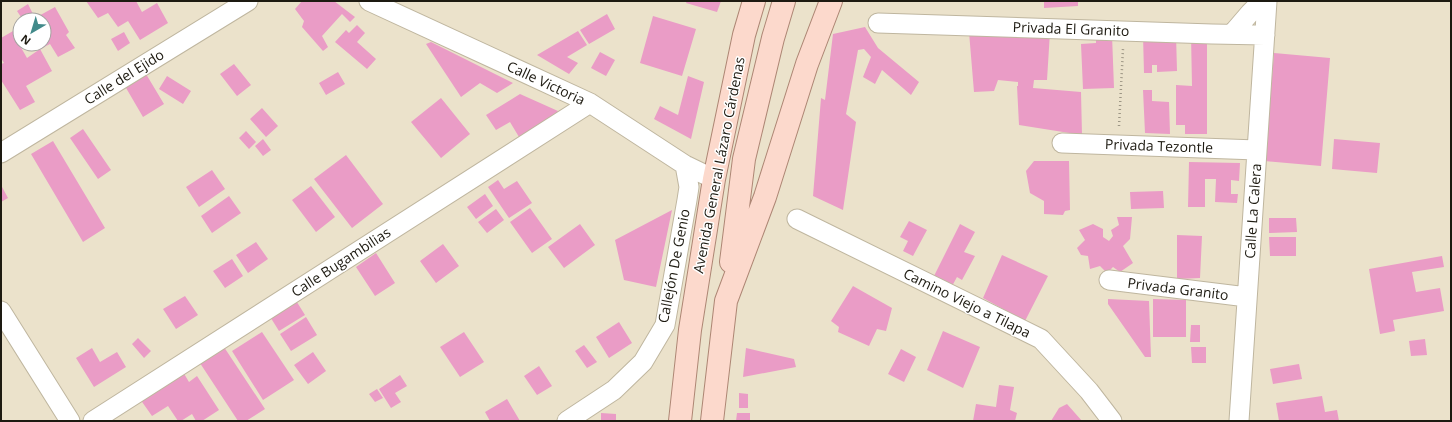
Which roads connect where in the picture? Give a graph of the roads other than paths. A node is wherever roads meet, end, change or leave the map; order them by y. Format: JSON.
{"nodes":[{"id":1,"x":248,"y":1,"type":"edge"},
{"id":2,"x":369,"y":1,"type":"edge"},
{"id":3,"x":754,"y":1,"type":"edge"},
{"id":4,"x":784,"y":1,"type":"edge"},
{"id":5,"x":831,"y":1,"type":"edge"},
{"id":6,"x":1262,"y":1,"type":"edge"},
{"id":7,"x":1267,"y":1,"type":"edge"},
{"id":8,"x":878,"y":23,"type":"dead end"},
{"id":9,"x":1232,"y":34,"type":"junction"},
{"id":10,"x":1265,"y":35,"type":"junction"},
{"id":11,"x":590,"y":103,"type":"junction"},
{"id":12,"x":1062,"y":143,"type":"dead end"},
{"id":13,"x":1257,"y":150,"type":"junction"},
{"id":14,"x":1,"y":153,"type":"edge"},
{"id":15,"x":685,"y":165,"type":"junction"},
{"id":16,"x":714,"y":179,"type":"junction"},
{"id":17,"x":797,"y":219,"type":"dead end"},
{"id":18,"x":1109,"y":280,"type":"dead end"},
{"id":19,"x":1247,"y":297,"type":"junction"},
{"id":20,"x":726,"y":301,"type":"junction"},
{"id":21,"x":1,"y":311,"type":"edge"},
{"id":22,"x":70,"y":421,"type":"edge"},
{"id":23,"x":93,"y":421,"type":"edge"},
{"id":24,"x":567,"y":421,"type":"edge"},
{"id":25,"x":680,"y":421,"type":"edge"},
{"id":26,"x":712,"y":421,"type":"edge"},
{"id":27,"x":1112,"y":421,"type":"edge"},
{"id":28,"x":1239,"y":421,"type":"edge"}],
"edges":[{"from":1,"to":14,"type":"street","name":"Calle del Ejido"},
{"from":2,"to":11,"type":"street","name":"Calle Victoria"},
{"from":3,"to":16,"type":"main road","name":"Avenida General Lázaro Cárdenas"},
{"from":4,"to":20,"type":"main road","name":"Avenida General Lázaro Cárdenas"},
{"from":5,"to":20,"type":"main road"},
{"from":6,"to":9,"type":"street"},
{"from":7,"to":10,"type":"street","name":"Calle La Calera"},
{"from":8,"to":9,"type":"street","name":"Privada El Granito"},
{"from":9,"to":10,"type":"street","name":"Privada El Granito"},
{"from":10,"to":13,"type":"street","name":"Calle La Calera"},
{"from":11,"to":15,"type":"street","name":"Calle Victoria"},
{"from":11,"to":23,"type":"street","name":"Calle Bugambilias"},
{"from":12,"to":13,"type":"street","name":"Privada Tezontle"},
{"from":13,"to":19,"type":"street","name":"Calle La Calera"},
{"from":15,"to":16,"type":"street","name":"Calle Victoria"},
{"from":15,"to":24,"type":"street","name":"Callejón De Genio"},
{"from":16,"to":25,"type":"main road","name":"Avenida General Lázaro Cárdenas"},
{"from":17,"to":27,"type":"street","name":"Camino Viejo a Tilapa"},
{"from":18,"to":19,"type":"street","name":"Privada Granito"},
{"from":19,"to":28,"type":"street","name":"Calle La Calera"},
{"from":20,"to":26,"type":"main road"},
{"from":21,"to":22,"type":"street"}]}
